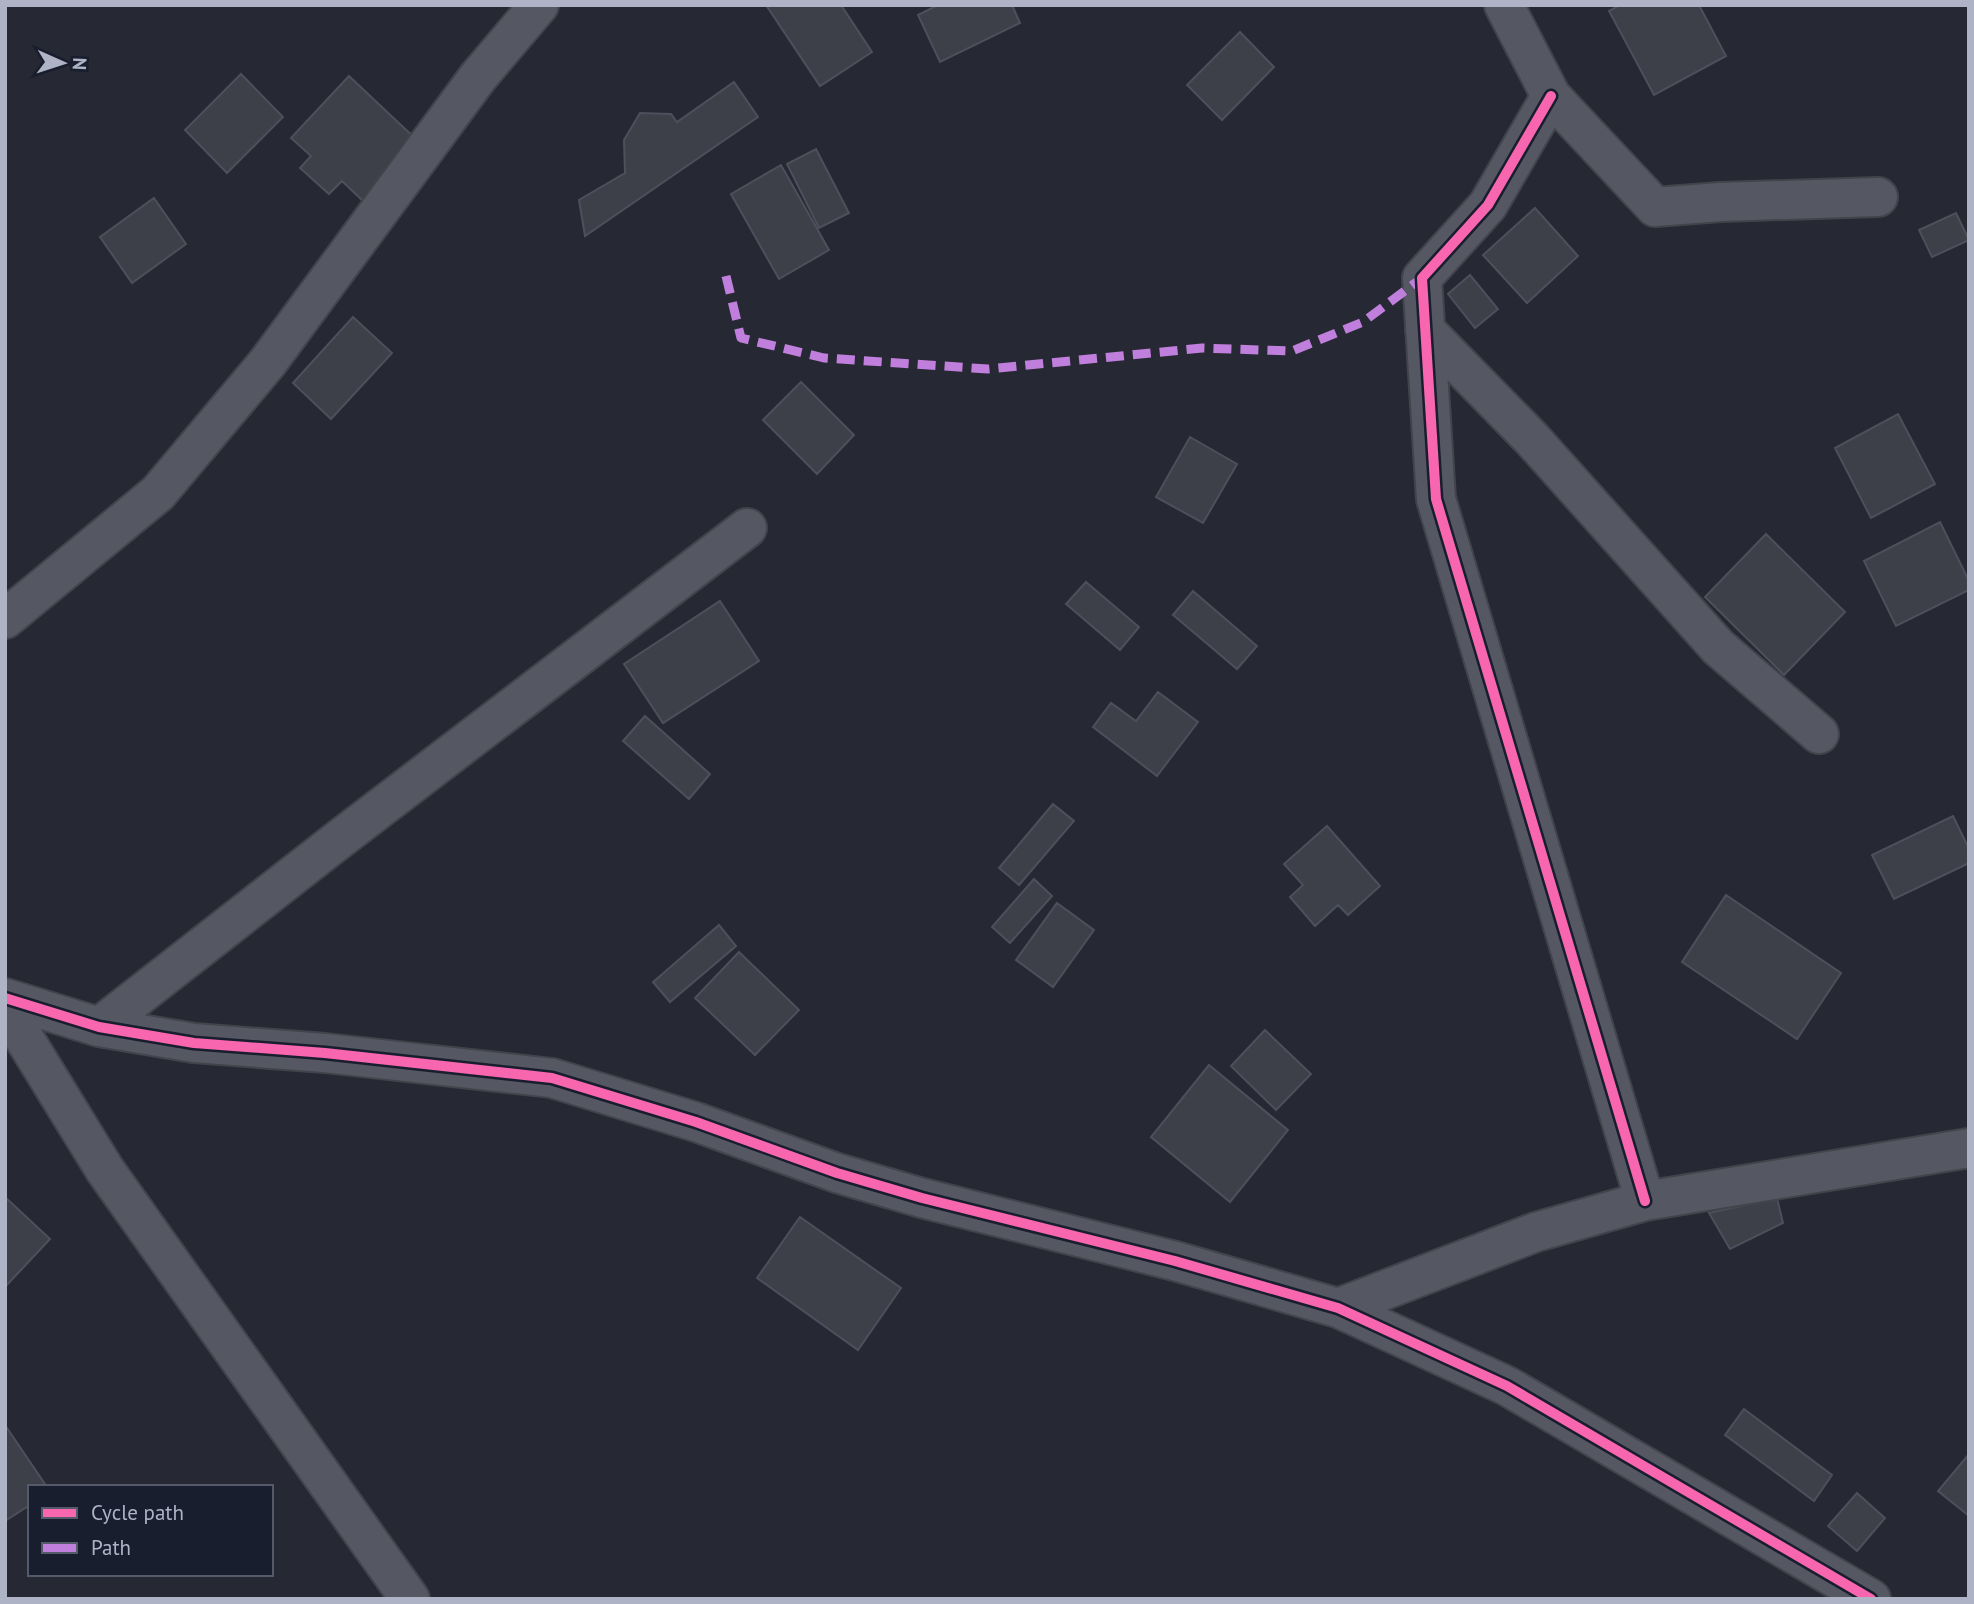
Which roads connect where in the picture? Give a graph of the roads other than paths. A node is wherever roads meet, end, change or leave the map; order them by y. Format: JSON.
{"nodes":[{"id":1,"x":539,"y":5,"type":"edge"},
{"id":2,"x":1504,"y":5,"type":"edge"},
{"id":3,"x":1550,"y":96,"type":"junction"},
{"id":4,"x":1878,"y":197,"type":"dead end"},
{"id":5,"x":1425,"y":330,"type":"junction"},
{"id":6,"x":747,"y":528,"type":"dead end"},
{"id":7,"x":5,"y":619,"type":"edge"},
{"id":8,"x":1819,"y":734,"type":"dead end"},
{"id":9,"x":5,"y":998,"type":"edge"},
{"id":10,"x":5,"y":1007,"type":"edge"},
{"id":11,"x":99,"y":1027,"type":"junction"},
{"id":12,"x":1969,"y":1148,"type":"edge"},
{"id":13,"x":1645,"y":1201,"type":"junction"},
{"id":14,"x":1338,"y":1308,"type":"junction"},
{"id":15,"x":410,"y":1599,"type":"edge"},
{"id":16,"x":1871,"y":1599,"type":"edge"}],
"edges":[{"from":1,"to":7,"type":"street"},
{"from":2,"to":3,"type":"street"},
{"from":3,"to":4,"type":"street"},
{"from":3,"to":5,"type":"street"},
{"from":5,"to":8,"type":"street"},
{"from":5,"to":13,"type":"street"},
{"from":6,"to":11,"type":"street"},
{"from":9,"to":11,"type":"street"},
{"from":10,"to":15,"type":"street"},
{"from":11,"to":14,"type":"street"},
{"from":12,"to":13,"type":"street"},
{"from":13,"to":14,"type":"street"},
{"from":14,"to":16,"type":"street"}]}
